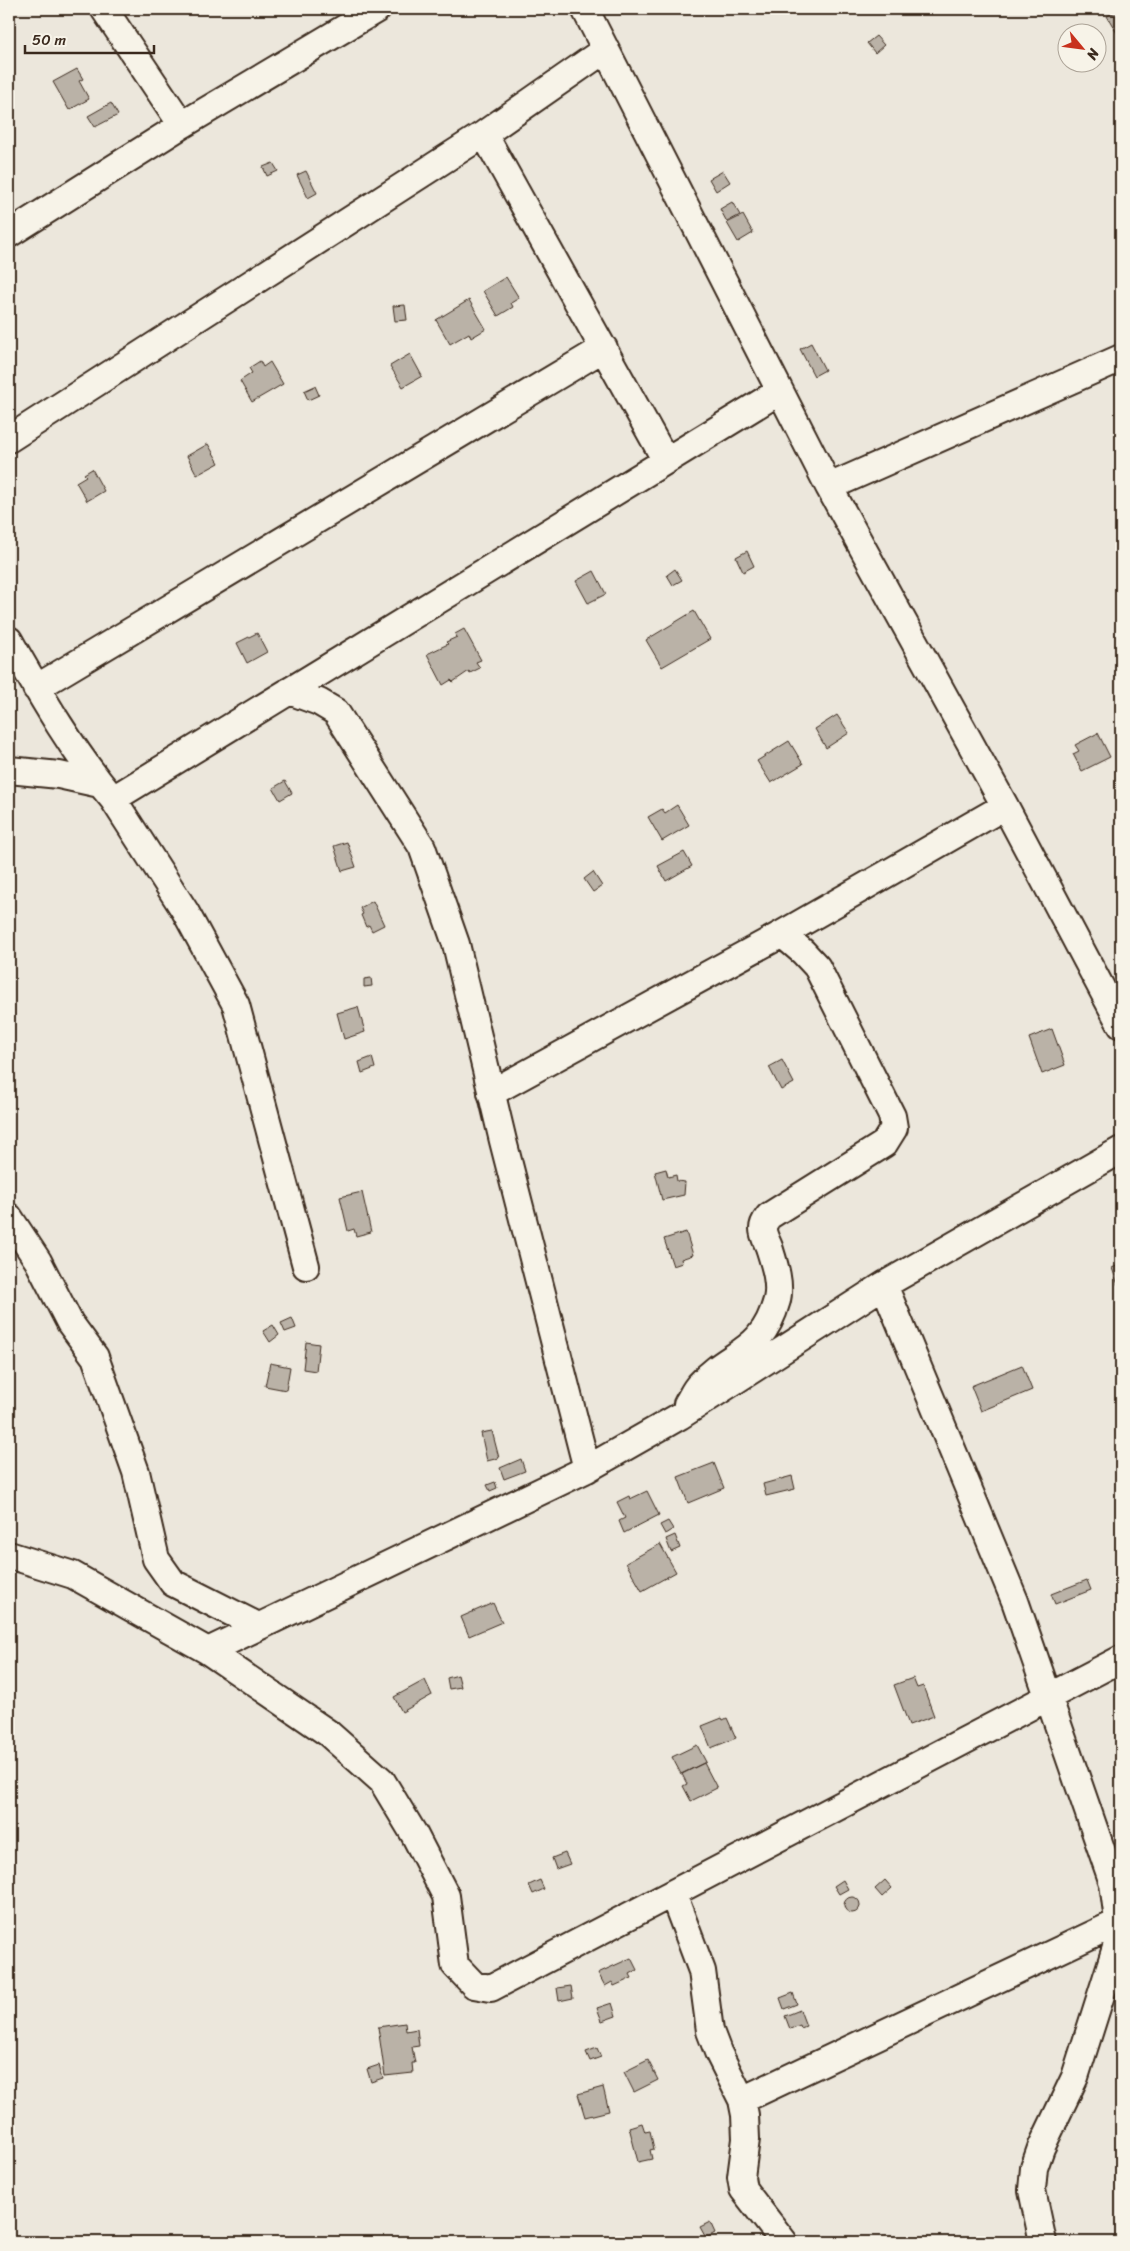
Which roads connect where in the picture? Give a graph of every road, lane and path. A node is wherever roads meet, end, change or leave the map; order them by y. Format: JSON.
{"nodes":[{"id":1,"x":104,"y":9,"type":"edge"},
{"id":2,"x":377,"y":9,"type":"edge"},
{"id":3,"x":585,"y":9,"type":"edge"},
{"id":4,"x":606,"y":50,"type":"junction"},
{"id":5,"x":182,"y":125,"type":"junction"},
{"id":6,"x":484,"y":134,"type":"junction"},
{"id":7,"x":9,"y":234,"type":"edge"},
{"id":8,"x":604,"y":348,"type":"junction"},
{"id":9,"x":1121,"y":358,"type":"edge"},
{"id":10,"x":780,"y":392,"type":"junction"},
{"id":11,"x":9,"y":439,"type":"edge"},
{"id":12,"x":666,"y":461,"type":"junction"},
{"id":13,"x":829,"y":487,"type":"junction"},
{"id":14,"x":9,"y":640,"type":"edge"},
{"id":15,"x":36,"y":688,"type":"junction"},
{"id":16,"x":289,"y":691,"type":"junction"},
{"id":17,"x":9,"y":770,"type":"edge"},
{"id":18,"x":106,"y":791,"type":"junction"},
{"id":19,"x":1006,"y":806,"type":"junction"},
{"id":20,"x":782,"y":934,"type":"junction"},
{"id":21,"x":1121,"y":1025,"type":"edge"},
{"id":22,"x":492,"y":1092,"type":"junction"},
{"id":23,"x":1121,"y":1150,"type":"edge"},
{"id":24,"x":9,"y":1217,"type":"edge"},
{"id":25,"x":306,"y":1266,"type":"dead end"},
{"id":26,"x":884,"y":1285,"type":"junction"},
{"id":27,"x":680,"y":1416,"type":"junction"},
{"id":28,"x":587,"y":1469,"type":"junction"},
{"id":29,"x":9,"y":1555,"type":"edge"},
{"id":30,"x":258,"y":1626,"type":"junction"},
{"id":31,"x":208,"y":1651,"type":"junction"},
{"id":32,"x":1121,"y":1659,"type":"edge"},
{"id":33,"x":1048,"y":1698,"type":"junction"},
{"id":34,"x":673,"y":1894,"type":"junction"},
{"id":35,"x":1120,"y":1922,"type":"edge"},
{"id":36,"x":742,"y":2100,"type":"junction"},
{"id":37,"x":784,"y":2242,"type":"edge"},
{"id":38,"x":1044,"y":2242,"type":"edge"}],
"edges":[{"from":1,"to":5,"type":"street"},
{"from":2,"to":5,"type":"street"},
{"from":3,"to":4,"type":"street"},
{"from":4,"to":6,"type":"street"},
{"from":4,"to":10,"type":"street"},
{"from":5,"to":7,"type":"street"},
{"from":6,"to":8,"type":"street"},
{"from":6,"to":11,"type":"street"},
{"from":8,"to":12,"type":"street"},
{"from":8,"to":15,"type":"street"},
{"from":9,"to":13,"type":"street"},
{"from":10,"to":12,"type":"street"},
{"from":10,"to":13,"type":"street"},
{"from":12,"to":16,"type":"street"},
{"from":13,"to":19,"type":"street"},
{"from":14,"to":15,"type":"street"},
{"from":15,"to":18,"type":"street"},
{"from":16,"to":18,"type":"street"},
{"from":16,"to":22,"type":"street"},
{"from":17,"to":18,"type":"street"},
{"from":18,"to":25,"type":"street"},
{"from":19,"to":20,"type":"street"},
{"from":19,"to":21,"type":"street"},
{"from":20,"to":22,"type":"street"},
{"from":20,"to":27,"type":"street"},
{"from":22,"to":28,"type":"street"},
{"from":23,"to":26,"type":"street"},
{"from":24,"to":30,"type":"street"},
{"from":26,"to":27,"type":"street"},
{"from":26,"to":33,"type":"street"},
{"from":27,"to":28,"type":"street"},
{"from":28,"to":30,"type":"street"},
{"from":29,"to":31,"type":"street"},
{"from":30,"to":31,"type":"street"},
{"from":31,"to":34,"type":"street"},
{"from":32,"to":33,"type":"street"},
{"from":33,"to":34,"type":"street"},
{"from":33,"to":35,"type":"street"},
{"from":34,"to":36,"type":"street"},
{"from":35,"to":36,"type":"street"},
{"from":35,"to":38,"type":"street"},
{"from":36,"to":37,"type":"street"}]}
